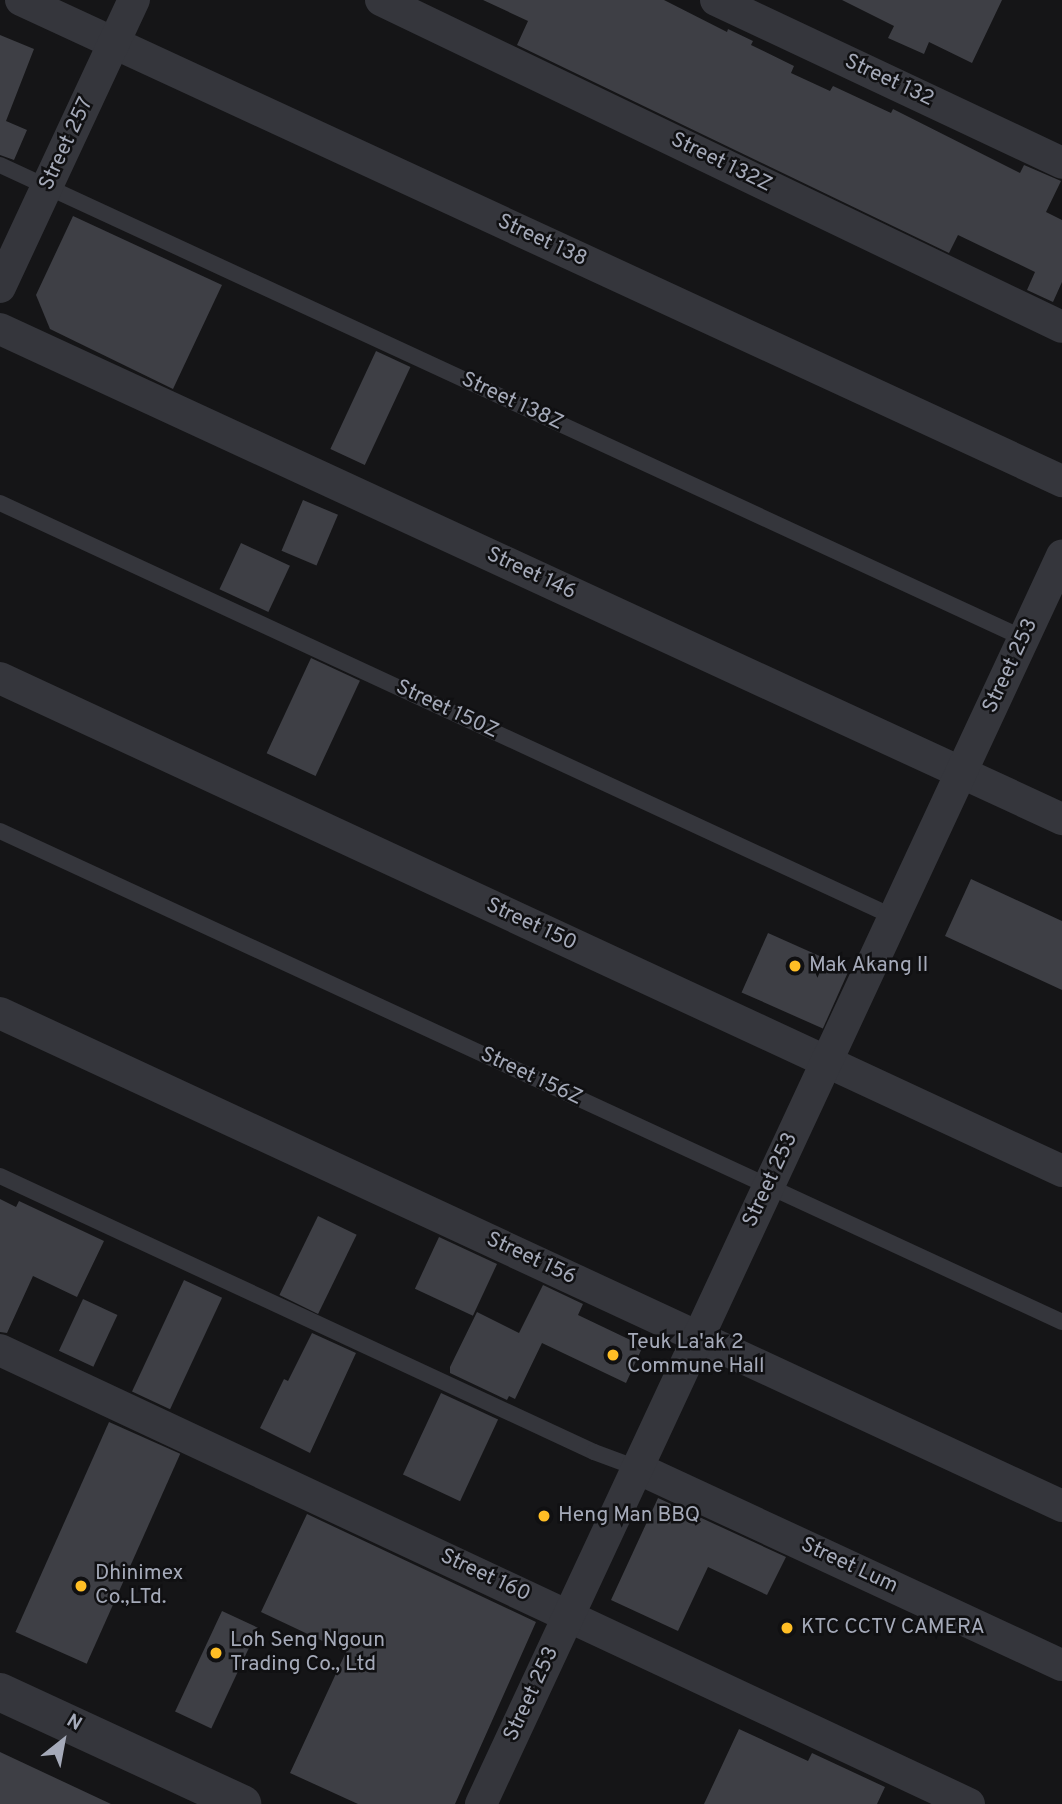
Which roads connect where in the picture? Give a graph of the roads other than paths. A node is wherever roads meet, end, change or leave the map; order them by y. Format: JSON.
{"nodes":[{"id":1,"x":22,"y":0,"type":"edge"},
{"id":2,"x":135,"y":0,"type":"edge"},
{"id":3,"x":381,"y":0,"type":"edge"},
{"id":4,"x":716,"y":0,"type":"edge"},
{"id":5,"x":114,"y":43,"type":"junction"},
{"id":6,"x":1062,"y":163,"type":"edge"},
{"id":7,"x":0,"y":165,"type":"edge"},
{"id":8,"x":47,"y":187,"type":"junction"},
{"id":9,"x":0,"y":287,"type":"edge"},
{"id":10,"x":1062,"y":327,"type":"edge"},
{"id":11,"x":0,"y":329,"type":"edge"},
{"id":12,"x":1062,"y":481,"type":"edge"},
{"id":13,"x":0,"y":503,"type":"edge"},
{"id":14,"x":1062,"y":556,"type":"edge"},
{"id":15,"x":1023,"y":639,"type":"junction"},
{"id":16,"x":0,"y":678,"type":"edge"},
{"id":17,"x":961,"y":772,"type":"junction"},
{"id":18,"x":1062,"y":819,"type":"edge"},
{"id":19,"x":0,"y":831,"type":"edge"},
{"id":20,"x":894,"y":916,"type":"junction"},
{"id":21,"x":0,"y":1013,"type":"edge"},
{"id":22,"x":826,"y":1062,"type":"junction"},
{"id":23,"x":1062,"y":1171,"type":"edge"},
{"id":24,"x":0,"y":1176,"type":"edge"},
{"id":25,"x":768,"y":1186,"type":"junction"},
{"id":26,"x":1062,"y":1322,"type":"edge"},
{"id":27,"x":698,"y":1337,"type":"junction"},
{"id":28,"x":0,"y":1350,"type":"edge"},
{"id":29,"x":637,"y":1468,"type":"junction"},
{"id":30,"x":1062,"y":1506,"type":"edge"},
{"id":31,"x":568,"y":1616,"type":"junction"},
{"id":32,"x":1062,"y":1665,"type":"edge"},
{"id":33,"x":0,"y":1692,"type":"edge"},
{"id":34,"x":242,"y":1804,"type":"edge"},
{"id":35,"x":481,"y":1804,"type":"edge"},
{"id":36,"x":969,"y":1804,"type":"edge"}],
"edges":[{"from":1,"to":5,"type":"street","name":"Street 138"},
{"from":2,"to":5,"type":"street","name":"Street 257"},
{"from":3,"to":10,"type":"street","name":"Street 132Z"},
{"from":4,"to":6,"type":"street","name":"Street 132"},
{"from":5,"to":8,"type":"street","name":"Street 257"},
{"from":5,"to":12,"type":"street","name":"Street 138"},
{"from":7,"to":8,"type":"lane","name":"Street 138Z"},
{"from":8,"to":9,"type":"street","name":"Street 257"},
{"from":8,"to":15,"type":"lane","name":"Street 138Z"},
{"from":11,"to":17,"type":"street","name":"Street 146"},
{"from":13,"to":20,"type":"lane","name":"Street 150Z"},
{"from":14,"to":15,"type":"street","name":"Street 253"},
{"from":15,"to":17,"type":"street","name":"Street 253"},
{"from":16,"to":22,"type":"street","name":"Street 150"},
{"from":17,"to":18,"type":"street","name":"Street 146"},
{"from":17,"to":20,"type":"street","name":"Street 253"},
{"from":19,"to":25,"type":"lane","name":"Street 156Z"},
{"from":20,"to":22,"type":"street","name":"Street 253"},
{"from":21,"to":27,"type":"street","name":"Street 156"},
{"from":22,"to":23,"type":"street","name":"Street 150"},
{"from":22,"to":25,"type":"street","name":"Street 253"},
{"from":24,"to":29,"type":"lane"},
{"from":25,"to":26,"type":"lane","name":"Street 156Z"},
{"from":25,"to":27,"type":"street","name":"Street 253"},
{"from":27,"to":29,"type":"street","name":"Street 253"},
{"from":27,"to":30,"type":"street","name":"Street 156"},
{"from":28,"to":31,"type":"street","name":"Street 160"},
{"from":29,"to":31,"type":"street","name":"Street 253"},
{"from":29,"to":32,"type":"street","name":"Street Lum"},
{"from":31,"to":35,"type":"street","name":"Street 253"},
{"from":31,"to":36,"type":"street","name":"Street 160"},
{"from":33,"to":34,"type":"street"}]}
